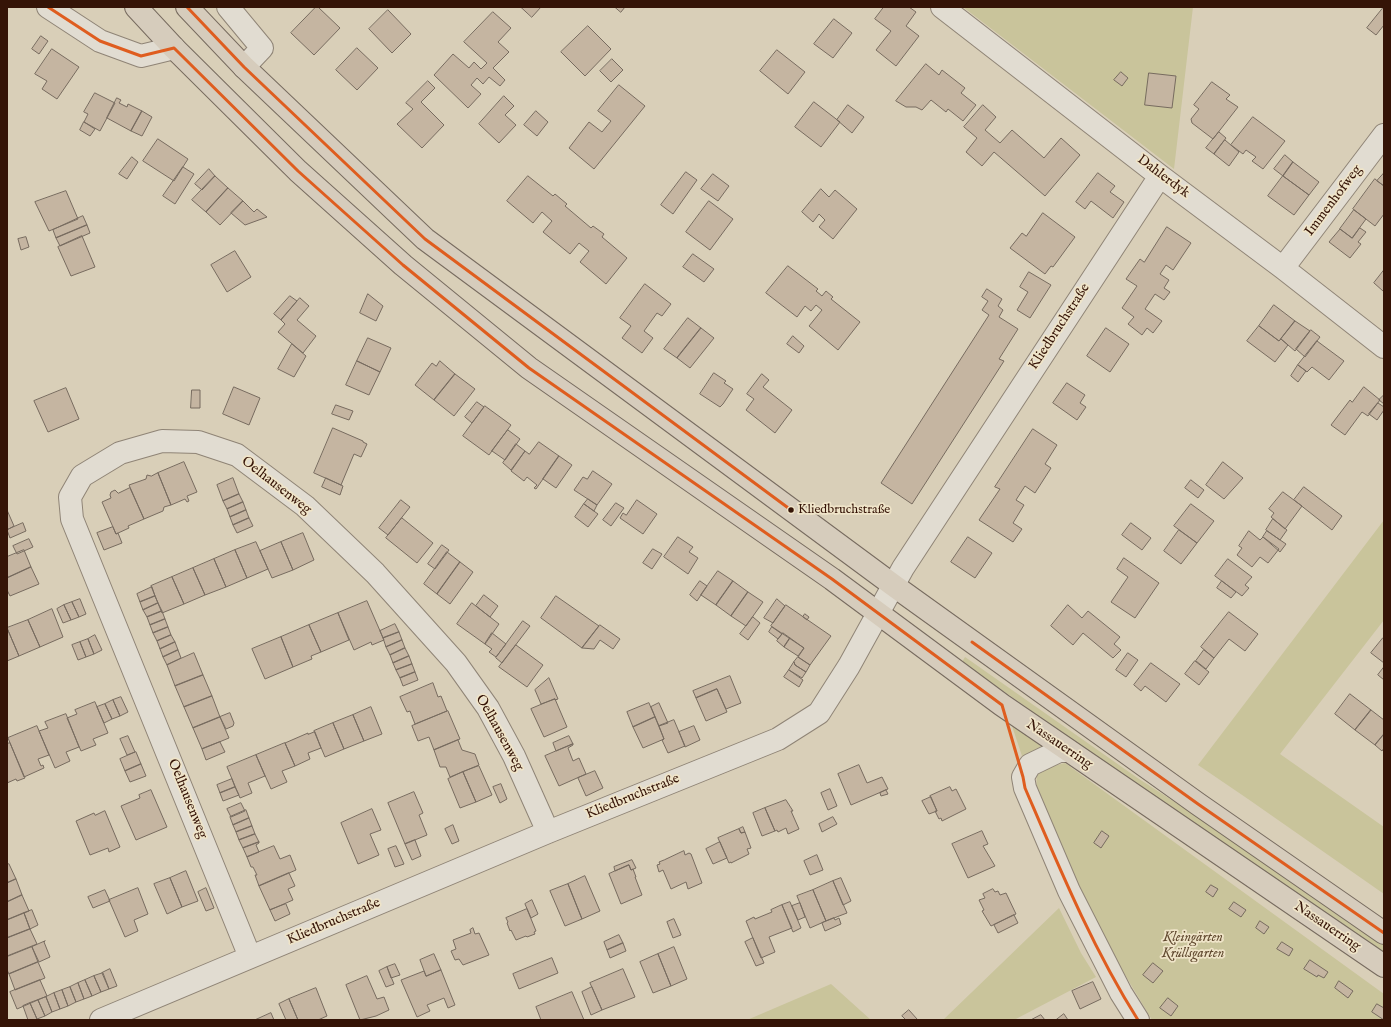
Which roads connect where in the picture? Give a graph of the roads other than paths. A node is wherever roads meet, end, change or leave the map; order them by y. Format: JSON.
{"nodes":[{"id":1,"x":48,"y":7,"type":"edge"},
{"id":2,"x":136,"y":7,"type":"edge"},
{"id":3,"x":187,"y":7,"type":"edge"},
{"id":4,"x":228,"y":7,"type":"edge"},
{"id":5,"x":942,"y":7,"type":"edge"},
{"id":6,"x":174,"y":48,"type":"junction"},
{"id":7,"x":244,"y":68,"type":"junction"},
{"id":8,"x":1384,"y":135,"type":"edge"},
{"id":9,"x":1160,"y":176,"type":"junction"},
{"id":10,"x":1283,"y":268,"type":"junction"},
{"id":11,"x":1384,"y":347,"type":"edge"},
{"id":12,"x":893,"y":585,"type":"junction"},
{"id":13,"x":878,"y":614,"type":"junction"},
{"id":14,"x":1068,"y":751,"type":"junction"},
{"id":15,"x":548,"y":832,"type":"junction"},
{"id":16,"x":1384,"y":933,"type":"edge"},
{"id":17,"x":250,"y":957,"type":"junction"},
{"id":18,"x":1384,"y":966,"type":"edge"},
{"id":19,"x":101,"y":1020,"type":"edge"},
{"id":20,"x":1138,"y":1020,"type":"edge"}],
"edges":[{"from":1,"to":6,"type":"street"},
{"from":2,"to":6,"type":"main road","name":"Nassauerring"},
{"from":3,"to":7,"type":"main road","name":"Nassauerring"},
{"from":4,"to":7,"type":"street"},
{"from":5,"to":9,"type":"street","name":"Dahlerdyk"},
{"from":6,"to":13,"type":"main road","name":"Nassauerring"},
{"from":7,"to":12,"type":"main road","name":"Nassauerring"},
{"from":8,"to":10,"type":"street","name":"Immenhofweg"},
{"from":9,"to":10,"type":"street","name":"Dahlerdyk"},
{"from":9,"to":12,"type":"street","name":"Kliedbruchstraße"},
{"from":10,"to":11,"type":"street","name":"Dahlerdyk"},
{"from":12,"to":13,"type":"street","name":"Kliedbruchstraße"},
{"from":12,"to":16,"type":"main road","name":"Nassauerring"},
{"from":13,"to":14,"type":"main road","name":"Nassauerring"},
{"from":13,"to":15,"type":"street","name":"Kliedbruchstraße"},
{"from":14,"to":18,"type":"main road","name":"Nassauerring"},
{"from":14,"to":20,"type":"street"},
{"from":15,"to":17,"type":"street","name":"Kliedbruchstraße"},
{"from":15,"to":17,"type":"street","name":"Oelhausenweg"},
{"from":17,"to":19,"type":"street","name":"Kliedbruchstraße"}]}
